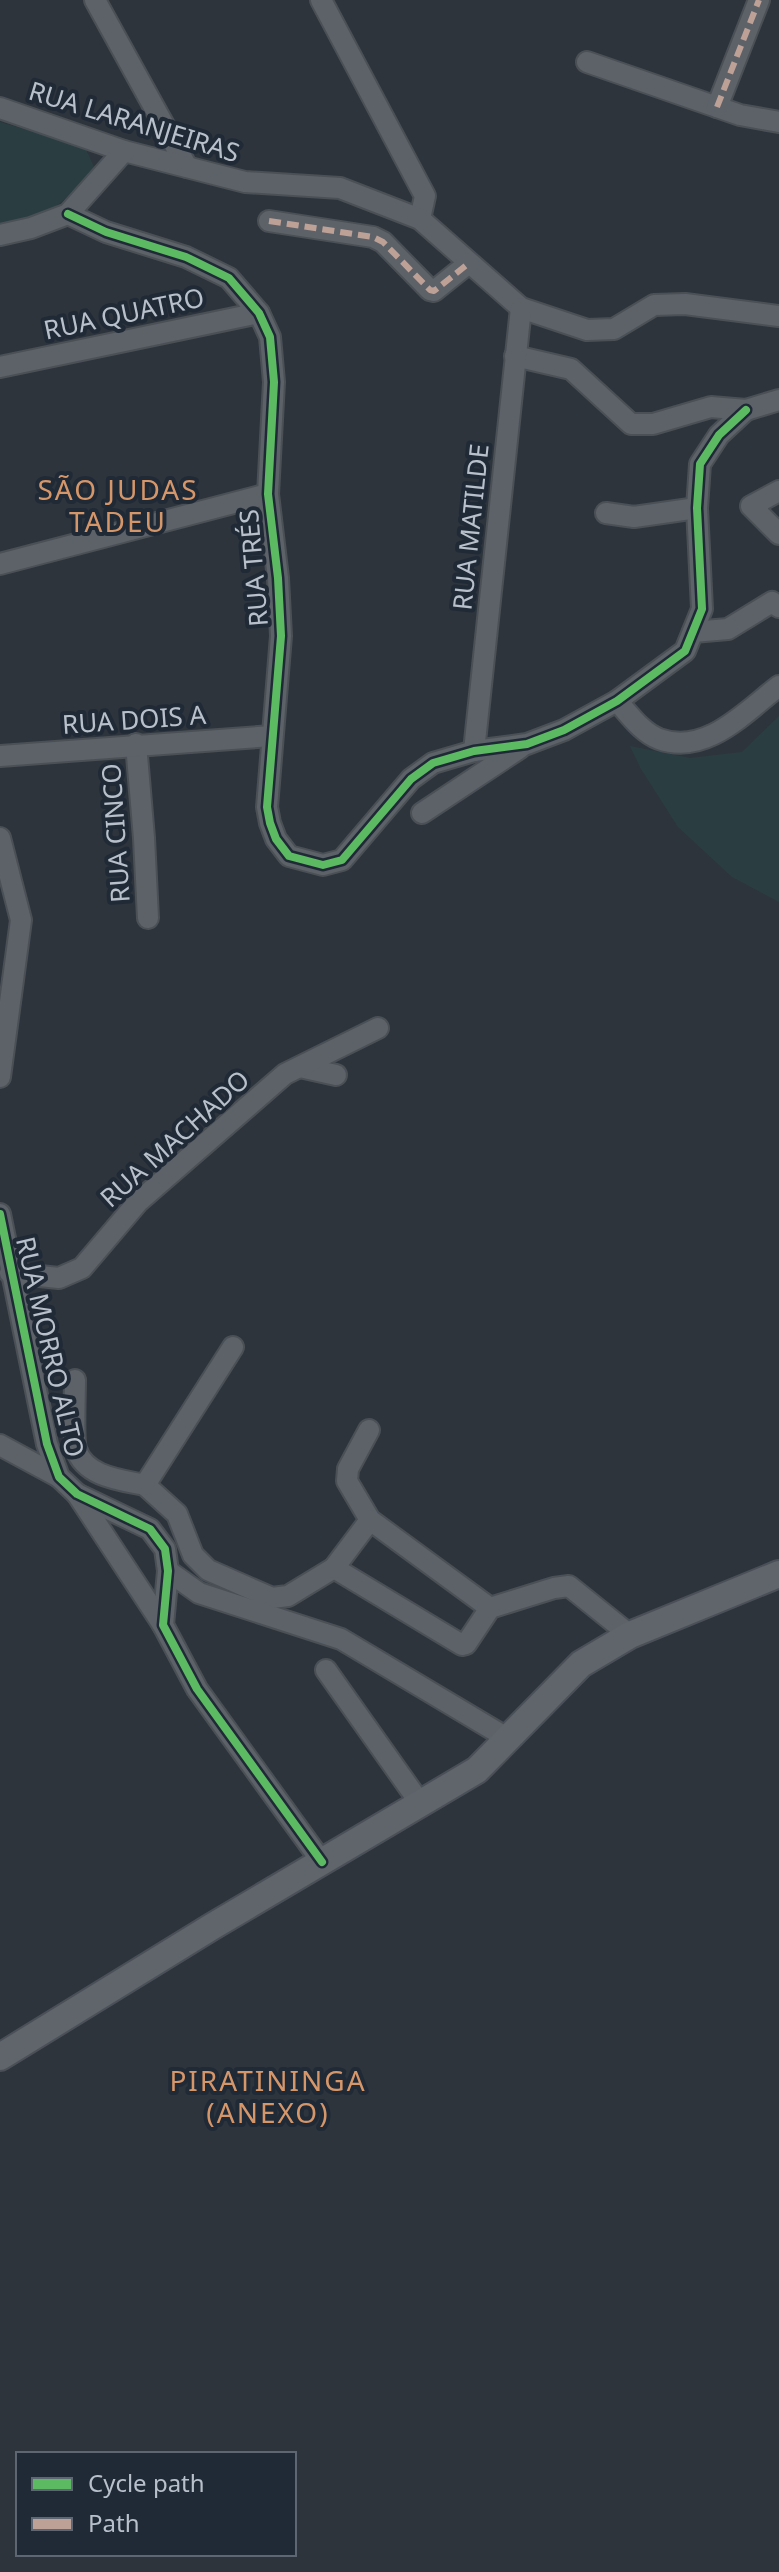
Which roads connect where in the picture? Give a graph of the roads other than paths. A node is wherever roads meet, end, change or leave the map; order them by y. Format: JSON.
{"nodes":[{"id":1,"x":95,"y":0,"type":"edge"},
{"id":2,"x":321,"y":0,"type":"edge"},
{"id":3,"x":759,"y":0,"type":"edge"},
{"id":4,"x":587,"y":62,"type":"dead end"},
{"id":5,"x":717,"y":107,"type":"junction"},
{"id":6,"x":0,"y":108,"type":"edge"},
{"id":7,"x":779,"y":122,"type":"edge"},
{"id":8,"x":124,"y":151,"type":"junction"},
{"id":9,"x":187,"y":167,"type":"junction"},
{"id":10,"x":68,"y":214,"type":"junction"},
{"id":11,"x":414,"y":217,"type":"junction"},
{"id":12,"x":269,"y":221,"type":"dead end"},
{"id":13,"x":0,"y":235,"type":"edge"},
{"id":14,"x":383,"y":242,"type":"junction"},
{"id":15,"x":469,"y":263,"type":"junction"},
{"id":16,"x":521,"y":308,"type":"junction"},
{"id":17,"x":259,"y":313,"type":"junction"},
{"id":18,"x":779,"y":316,"type":"edge"},
{"id":19,"x":515,"y":356,"type":"junction"},
{"id":20,"x":0,"y":367,"type":"edge"},
{"id":21,"x":779,"y":400,"type":"edge"},
{"id":22,"x":746,"y":410,"type":"junction"},
{"id":23,"x":779,"y":491,"type":"edge"},
{"id":24,"x":268,"y":494,"type":"junction"},
{"id":25,"x":697,"y":508,"type":"junction"},
{"id":26,"x":606,"y":513,"type":"dead end"},
{"id":27,"x":779,"y":534,"type":"edge"},
{"id":28,"x":0,"y":564,"type":"edge"},
{"id":29,"x":779,"y":607,"type":"edge"},
{"id":30,"x":693,"y":632,"type":"junction"},
{"id":31,"x":779,"y":686,"type":"edge"},
{"id":32,"x":617,"y":701,"type":"junction"},
{"id":33,"x":272,"y":736,"type":"junction"},
{"id":34,"x":136,"y":744,"type":"junction"},
{"id":35,"x":527,"y":744,"type":"junction"},
{"id":36,"x":474,"y":751,"type":"junction"},
{"id":37,"x":0,"y":756,"type":"edge"},
{"id":38,"x":422,"y":813,"type":"dead end"},
{"id":39,"x":1,"y":843,"type":"edge"},
{"id":40,"x":148,"y":918,"type":"dead end"},
{"id":41,"x":4,"y":1007,"type":"edge"},
{"id":42,"x":378,"y":1028,"type":"dead end"},
{"id":43,"x":300,"y":1067,"type":"junction"},
{"id":44,"x":336,"y":1075,"type":"dead end"},
{"id":45,"x":0,"y":1077,"type":"edge"},
{"id":46,"x":0,"y":1214,"type":"edge"},
{"id":47,"x":6,"y":1263,"type":"edge"},
{"id":48,"x":233,"y":1347,"type":"dead end"},
{"id":49,"x":75,"y":1380,"type":"dead end"},
{"id":50,"x":369,"y":1430,"type":"dead end"},
{"id":51,"x":0,"y":1445,"type":"edge"},
{"id":52,"x":59,"y":1477,"type":"junction"},
{"id":53,"x":145,"y":1485,"type":"junction"},
{"id":54,"x":77,"y":1494,"type":"junction"},
{"id":55,"x":370,"y":1520,"type":"junction"},
{"id":56,"x":334,"y":1568,"type":"junction"},
{"id":57,"x":168,"y":1571,"type":"junction"},
{"id":58,"x":779,"y":1574,"type":"edge"},
{"id":59,"x":490,"y":1608,"type":"junction"},
{"id":60,"x":163,"y":1625,"type":"junction"},
{"id":61,"x":630,"y":1635,"type":"junction"},
{"id":62,"x":326,"y":1670,"type":"dead end"},
{"id":63,"x":507,"y":1738,"type":"junction"},
{"id":64,"x":420,"y":1803,"type":"junction"},
{"id":65,"x":322,"y":1862,"type":"junction"},
{"id":66,"x":0,"y":2057,"type":"edge"}],
"edges":[{"from":1,"to":9,"type":"street"},
{"from":2,"to":11,"type":"street"},
{"from":3,"to":5,"type":"street"},
{"from":4,"to":5,"type":"street"},
{"from":5,"to":7,"type":"street"},
{"from":6,"to":8,"type":"street","name":"RUA LARANJEIRAS"},
{"from":8,"to":9,"type":"street","name":"RUA LARANJEIRAS"},
{"from":8,"to":10,"type":"street"},
{"from":9,"to":11,"type":"street","name":"RUA LARANJEIRAS"},
{"from":10,"to":13,"type":"street"},
{"from":10,"to":17,"type":"street","name":"RUA TRÉS"},
{"from":11,"to":14,"type":"street"},
{"from":11,"to":15,"type":"street","name":"RUA LARANJEIRAS"},
{"from":12,"to":14,"type":"street"},
{"from":14,"to":15,"type":"street"},
{"from":15,"to":16,"type":"street","name":"RUA LARANJEIRAS"},
{"from":16,"to":18,"type":"street","name":"RUA LARANJEIRAS"},
{"from":16,"to":19,"type":"street","name":"RUA MATILDE"},
{"from":17,"to":20,"type":"street","name":"RUA QUATRO"},
{"from":17,"to":24,"type":"street","name":"RUA TRÉS"},
{"from":19,"to":22,"type":"street"},
{"from":19,"to":36,"type":"street","name":"RUA MATILDE"},
{"from":21,"to":22,"type":"street"},
{"from":22,"to":25,"type":"street"},
{"from":23,"to":27,"type":"street"},
{"from":24,"to":28,"type":"street"},
{"from":24,"to":33,"type":"street","name":"RUA TRÉS"},
{"from":25,"to":26,"type":"street"},
{"from":25,"to":30,"type":"street"},
{"from":29,"to":30,"type":"street"},
{"from":30,"to":32,"type":"street"},
{"from":31,"to":32,"type":"street"},
{"from":32,"to":35,"type":"street"},
{"from":33,"to":34,"type":"street","name":"RUA DOIS A"},
{"from":33,"to":36,"type":"street","name":"RUA TRÉS"},
{"from":34,"to":37,"type":"street","name":"RUA DOIS A"},
{"from":34,"to":40,"type":"street","name":"RUA CINCO"},
{"from":35,"to":36,"type":"street"},
{"from":35,"to":38,"type":"street"},
{"from":39,"to":41,"type":"street"},
{"from":41,"to":45,"type":"street"},
{"from":42,"to":43,"type":"street","name":"RUA MACHADO"},
{"from":43,"to":44,"type":"street"},
{"from":43,"to":47,"type":"street","name":"RUA MACHADO"},
{"from":46,"to":47,"type":"street","name":"RUA MORRO ALTO"},
{"from":47,"to":52,"type":"street","name":"RUA MORRO ALTO"},
{"from":48,"to":53,"type":"street"},
{"from":49,"to":53,"type":"street"},
{"from":50,"to":55,"type":"street"},
{"from":51,"to":52,"type":"street"},
{"from":52,"to":54,"type":"street","name":"RUA MORRO ALTO"},
{"from":53,"to":56,"type":"street"},
{"from":54,"to":57,"type":"street","name":"RUA MORRO ALTO"},
{"from":54,"to":60,"type":"street"},
{"from":55,"to":56,"type":"street"},
{"from":55,"to":59,"type":"street"},
{"from":56,"to":59,"type":"street"},
{"from":57,"to":60,"type":"street","name":"RUA MORRO ALTO"},
{"from":57,"to":63,"type":"street"},
{"from":58,"to":61,"type":"main road"},
{"from":59,"to":61,"type":"street"},
{"from":60,"to":65,"type":"street"},
{"from":61,"to":63,"type":"main road"},
{"from":62,"to":64,"type":"street"},
{"from":63,"to":64,"type":"main road"},
{"from":64,"to":65,"type":"main road"},
{"from":65,"to":66,"type":"main road"}]}
